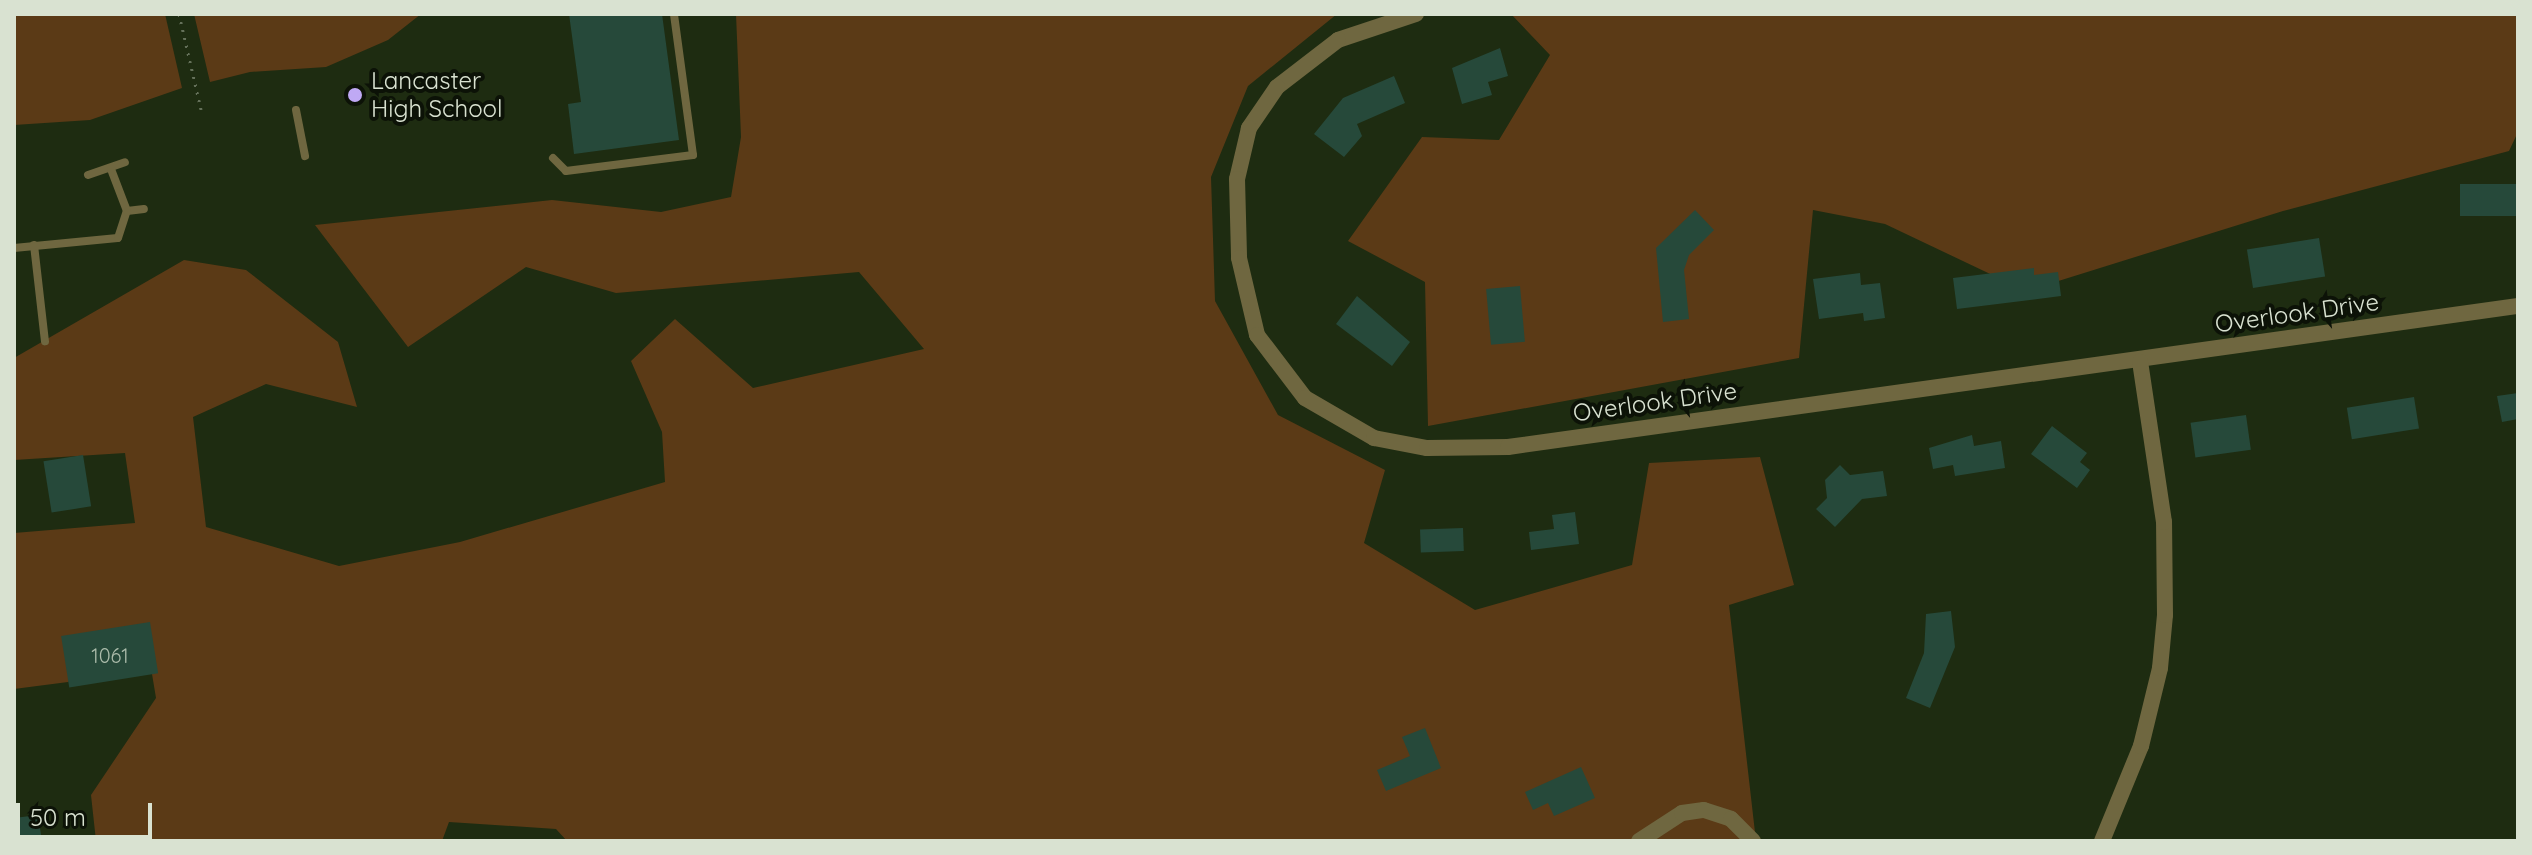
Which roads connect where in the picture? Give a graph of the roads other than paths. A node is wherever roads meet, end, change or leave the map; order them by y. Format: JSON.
{"nodes":[{"id":1,"x":674,"y":14,"type":"edge"},
{"id":2,"x":1416,"y":14,"type":"edge"},
{"id":3,"x":296,"y":110,"type":"dead end"},
{"id":4,"x":305,"y":156,"type":"dead end"},
{"id":5,"x":553,"y":158,"type":"dead end"},
{"id":6,"x":125,"y":162,"type":"dead end"},
{"id":7,"x":111,"y":169,"type":"junction"},
{"id":8,"x":88,"y":175,"type":"dead end"},
{"id":9,"x":144,"y":209,"type":"dead end"},
{"id":10,"x":127,"y":211,"type":"junction"},
{"id":11,"x":34,"y":245,"type":"junction"},
{"id":12,"x":14,"y":248,"type":"edge"},
{"id":13,"x":2518,"y":306,"type":"edge"},
{"id":14,"x":45,"y":341,"type":"dead end"},
{"id":15,"x":2140,"y":362,"type":"junction"},
{"id":16,"x":1639,"y":841,"type":"edge"},
{"id":17,"x":1753,"y":841,"type":"edge"},
{"id":18,"x":2102,"y":841,"type":"edge"}],
"edges":[{"from":1,"to":5,"type":"lane"},
{"from":2,"to":15,"type":"street","name":"Overlook Drive"},
{"from":3,"to":4,"type":"lane"},
{"from":6,"to":7,"type":"lane"},
{"from":7,"to":8,"type":"lane"},
{"from":7,"to":10,"type":"lane"},
{"from":9,"to":10,"type":"lane"},
{"from":10,"to":11,"type":"lane"},
{"from":11,"to":12,"type":"lane"},
{"from":11,"to":14,"type":"lane"},
{"from":13,"to":15,"type":"street","name":"Overlook Drive"},
{"from":15,"to":18,"type":"street"},
{"from":16,"to":17,"type":"street"}]}
